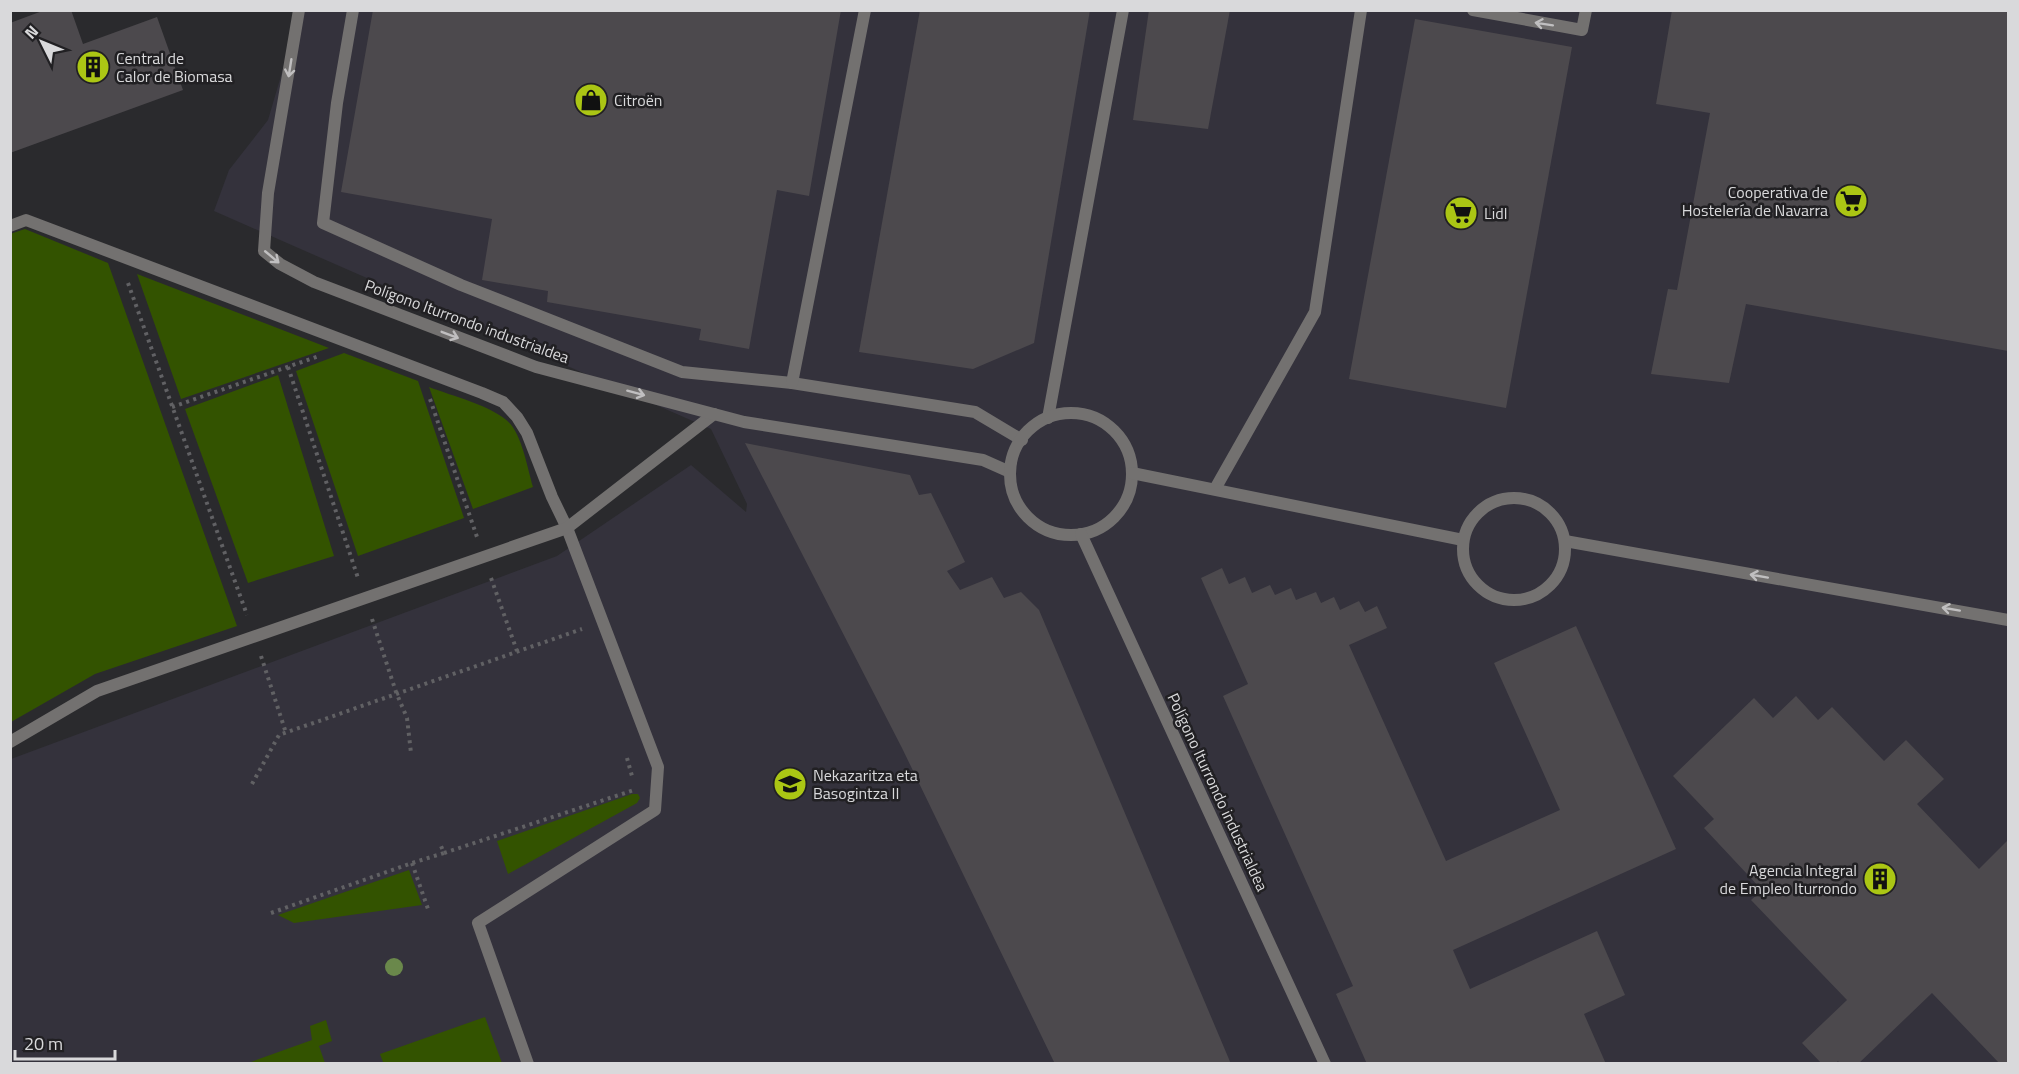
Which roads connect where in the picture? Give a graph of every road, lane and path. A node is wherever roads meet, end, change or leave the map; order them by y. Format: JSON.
{"nodes":[{"id":1,"x":299,"y":10,"type":"edge"},
{"id":2,"x":353,"y":10,"type":"edge"},
{"id":3,"x":866,"y":10,"type":"edge"},
{"id":4,"x":1123,"y":10,"type":"edge"},
{"id":5,"x":1361,"y":10,"type":"edge"},
{"id":6,"x":1473,"y":10,"type":"edge"},
{"id":7,"x":1586,"y":10,"type":"edge"},
{"id":8,"x":10,"y":226,"type":"edge"},
{"id":9,"x":117,"y":255,"type":"junction"},
{"id":10,"x":420,"y":370,"type":"junction"},
{"id":11,"x":792,"y":382,"type":"junction"},
{"id":12,"x":172,"y":406,"type":"junction"},
{"id":13,"x":714,"y":414,"type":"junction"},
{"id":14,"x":1048,"y":418,"type":"junction"},
{"id":15,"x":1022,"y":440,"type":"junction"},
{"id":16,"x":1010,"y":472,"type":"junction"},
{"id":17,"x":1132,"y":473,"type":"junction"},
{"id":18,"x":1215,"y":489,"type":"junction"},
{"id":19,"x":567,"y":528,"type":"junction"},
{"id":20,"x":1082,"y":534,"type":"junction"},
{"id":21,"x":1463,"y":540,"type":"junction"},
{"id":22,"x":1564,"y":541,"type":"junction"},
{"id":23,"x":484,"y":557,"type":"junction"},
{"id":24,"x":365,"y":598,"type":"junction"},
{"id":25,"x":2008,"y":620,"type":"edge"},
{"id":26,"x":254,"y":636,"type":"junction"},
{"id":27,"x":588,"y":638,"type":"dead end"},
{"id":28,"x":517,"y":651,"type":"junction"},
{"id":29,"x":396,"y":692,"type":"junction"},
{"id":30,"x":286,"y":733,"type":"junction"},
{"id":31,"x":10,"y":742,"type":"edge"},
{"id":32,"x":411,"y":753,"type":"dead end"},
{"id":33,"x":626,"y":755,"type":"dead end"},
{"id":34,"x":633,"y":778,"type":"dead end"},
{"id":35,"x":252,"y":784,"type":"dead end"},
{"id":36,"x":636,"y":789,"type":"dead end"},
{"id":37,"x":441,"y":846,"type":"dead end"},
{"id":38,"x":444,"y":854,"type":"junction"},
{"id":39,"x":411,"y":863,"type":"junction"},
{"id":40,"x":428,"y":909,"type":"dead end"},
{"id":41,"x":271,"y":913,"type":"dead end"},
{"id":42,"x":528,"y":1064,"type":"edge"},
{"id":43,"x":1325,"y":1064,"type":"edge"}],
"edges":[{"from":1,"to":13,"type":"street","name":"Polígono Iturrondo industrialdea","one_way":true},
{"from":2,"to":11,"type":"street"},
{"from":3,"to":11,"type":"street"},
{"from":4,"to":14,"type":"street"},
{"from":5,"to":18,"type":"street"},
{"from":7,"to":6,"type":"street","one_way":true},
{"from":8,"to":9,"type":"street"},
{"from":9,"to":10,"type":"street"},
{"from":9,"to":12,"type":"path"},
{"from":10,"to":19,"type":"street"},
{"from":10,"to":23,"type":"path"},
{"from":11,"to":15,"type":"street"},
{"from":12,"to":24,"type":"path"},
{"from":12,"to":26,"type":"path"},
{"from":13,"to":16,"type":"street","name":"Polígono Iturrondo industrialdea"},
{"from":13,"to":19,"type":"street"},
{"from":14,"to":15,"type":"street"},
{"from":14,"to":17,"type":"street"},
{"from":15,"to":16,"type":"street"},
{"from":16,"to":20,"type":"street"},
{"from":17,"to":18,"type":"street"},
{"from":17,"to":20,"type":"street"},
{"from":18,"to":21,"type":"street"},
{"from":19,"to":23,"type":"street"},
{"from":19,"to":42,"type":"street"},
{"from":20,"to":43,"type":"street","name":"Polígono Iturrondo industrialdea"},
{"from":21,"to":22,"type":"street"},
{"from":21,"to":22,"type":"street"},
{"from":25,"to":22,"type":"street","one_way":true},
{"from":23,"to":24,"type":"street"},
{"from":23,"to":28,"type":"path"},
{"from":24,"to":26,"type":"street"},
{"from":24,"to":29,"type":"path"},
{"from":26,"to":30,"type":"path"},
{"from":26,"to":31,"type":"street"},
{"from":27,"to":28,"type":"path"},
{"from":28,"to":29,"type":"path"},
{"from":29,"to":30,"type":"path"},
{"from":29,"to":32,"type":"path"},
{"from":30,"to":35,"type":"path"},
{"from":33,"to":34,"type":"path"},
{"from":36,"to":38,"type":"path"},
{"from":37,"to":38,"type":"path"},
{"from":38,"to":39,"type":"path"},
{"from":39,"to":40,"type":"path"},
{"from":39,"to":41,"type":"path"}]}
